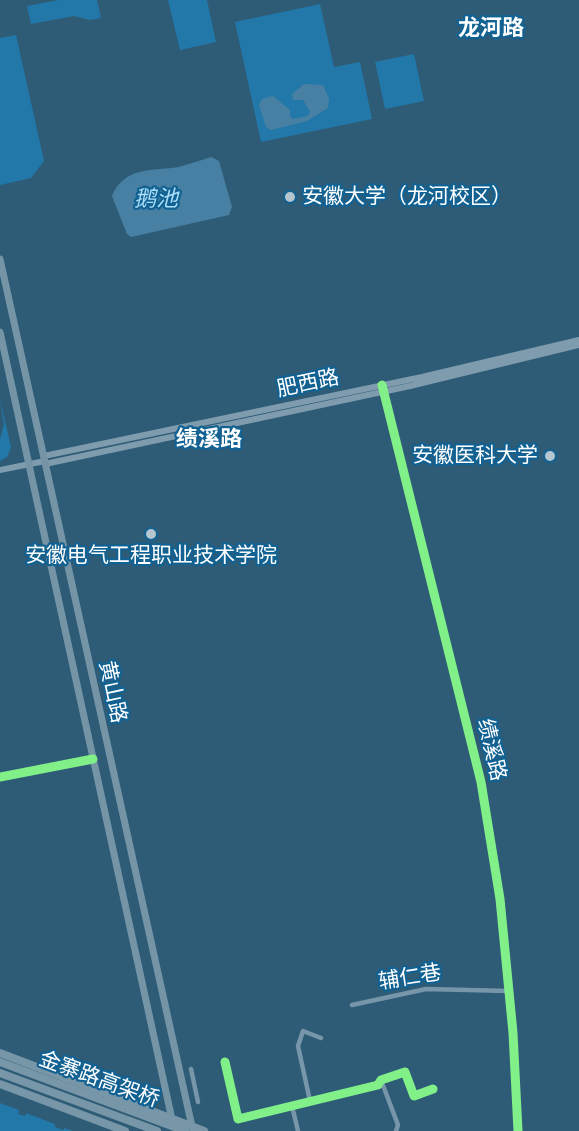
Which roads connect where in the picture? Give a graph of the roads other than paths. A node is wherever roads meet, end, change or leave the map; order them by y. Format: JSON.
{"nodes":[{"id":1,"x":0,"y":259,"type":"edge"},
{"id":2,"x":0,"y":332,"type":"edge"},
{"id":3,"x":579,"y":340,"type":"edge"},
{"id":4,"x":579,"y":345,"type":"edge"},
{"id":5,"x":382,"y":389,"type":"junction"},
{"id":6,"x":45,"y":460,"type":"junction"},
{"id":7,"x":28,"y":464,"type":"junction"},
{"id":8,"x":0,"y":470,"type":"edge"},
{"id":9,"x":93,"y":759,"type":"junction"},
{"id":10,"x":0,"y":777,"type":"edge"},
{"id":11,"x":509,"y":991,"type":"junction"},
{"id":12,"x":352,"y":1005,"type":"dead end"},
{"id":13,"x":321,"y":1038,"type":"dead end"},
{"id":14,"x":0,"y":1053,"type":"edge"},
{"id":15,"x":0,"y":1062,"type":"edge"},
{"id":16,"x":225,"y":1062,"type":"dead end"},
{"id":17,"x":191,"y":1069,"type":"dead end"},
{"id":18,"x":0,"y":1072,"type":"edge"},
{"id":19,"x":381,"y":1080,"type":"junction"},
{"id":20,"x":0,"y":1084,"type":"edge"},
{"id":21,"x":433,"y":1089,"type":"dead end"},
{"id":22,"x":310,"y":1101,"type":"junction"},
{"id":23,"x":198,"y":1102,"type":"dead end"},
{"id":24,"x":292,"y":1106,"type":"junction"},
{"id":25,"x":172,"y":1119,"type":"junction"},
{"id":26,"x":190,"y":1129,"type":"edge"},
{"id":27,"x":125,"y":1131,"type":"edge"},
{"id":28,"x":157,"y":1131,"type":"edge"},
{"id":29,"x":175,"y":1131,"type":"edge"},
{"id":30,"x":204,"y":1131,"type":"edge"},
{"id":31,"x":298,"y":1131,"type":"edge"},
{"id":32,"x":396,"y":1131,"type":"edge"},
{"id":33,"x":518,"y":1131,"type":"edge"}],
"edges":[{"from":1,"to":6,"type":"main road","name":"黄山路"},
{"from":2,"to":7,"type":"main road","name":"黄山路"},
{"from":3,"to":5,"type":"main road","name":"肥西路"},
{"from":4,"to":5,"type":"main road","name":"肥西路"},
{"from":5,"to":6,"type":"main road","name":"肥西路"},
{"from":5,"to":11,"type":"street","name":"绩溪路"},
{"from":6,"to":7,"type":"main road","name":"肥西路"},
{"from":6,"to":26,"type":"main road","name":"黄山路"},
{"from":7,"to":8,"type":"main road","name":"肥西路"},
{"from":7,"to":9,"type":"main road","name":"黄山路"},
{"from":9,"to":10,"type":"street"},
{"from":9,"to":25,"type":"main road","name":"黄山路"},
{"from":11,"to":12,"type":"street","name":"辅仁巷"},
{"from":11,"to":33,"type":"street","name":"绩溪路"},
{"from":13,"to":22,"type":"street"},
{"from":14,"to":25,"type":"highway"},
{"from":15,"to":26,"type":"highway","name":"金寨路高架桥","bridge":true},
{"from":16,"to":24,"type":"street"},
{"from":17,"to":23,"type":"street"},
{"from":18,"to":28,"type":"highway","name":"金寨路高架桥"},
{"from":19,"to":21,"type":"street"},
{"from":19,"to":22,"type":"street"},
{"from":19,"to":32,"type":"street"},
{"from":20,"to":27,"type":"highway"},
{"from":22,"to":24,"type":"street"},
{"from":24,"to":31,"type":"street"},
{"from":25,"to":26,"type":"highway"},
{"from":25,"to":29,"type":"main road","name":"黄山路"},
{"from":26,"to":30,"type":"highway"}]}
